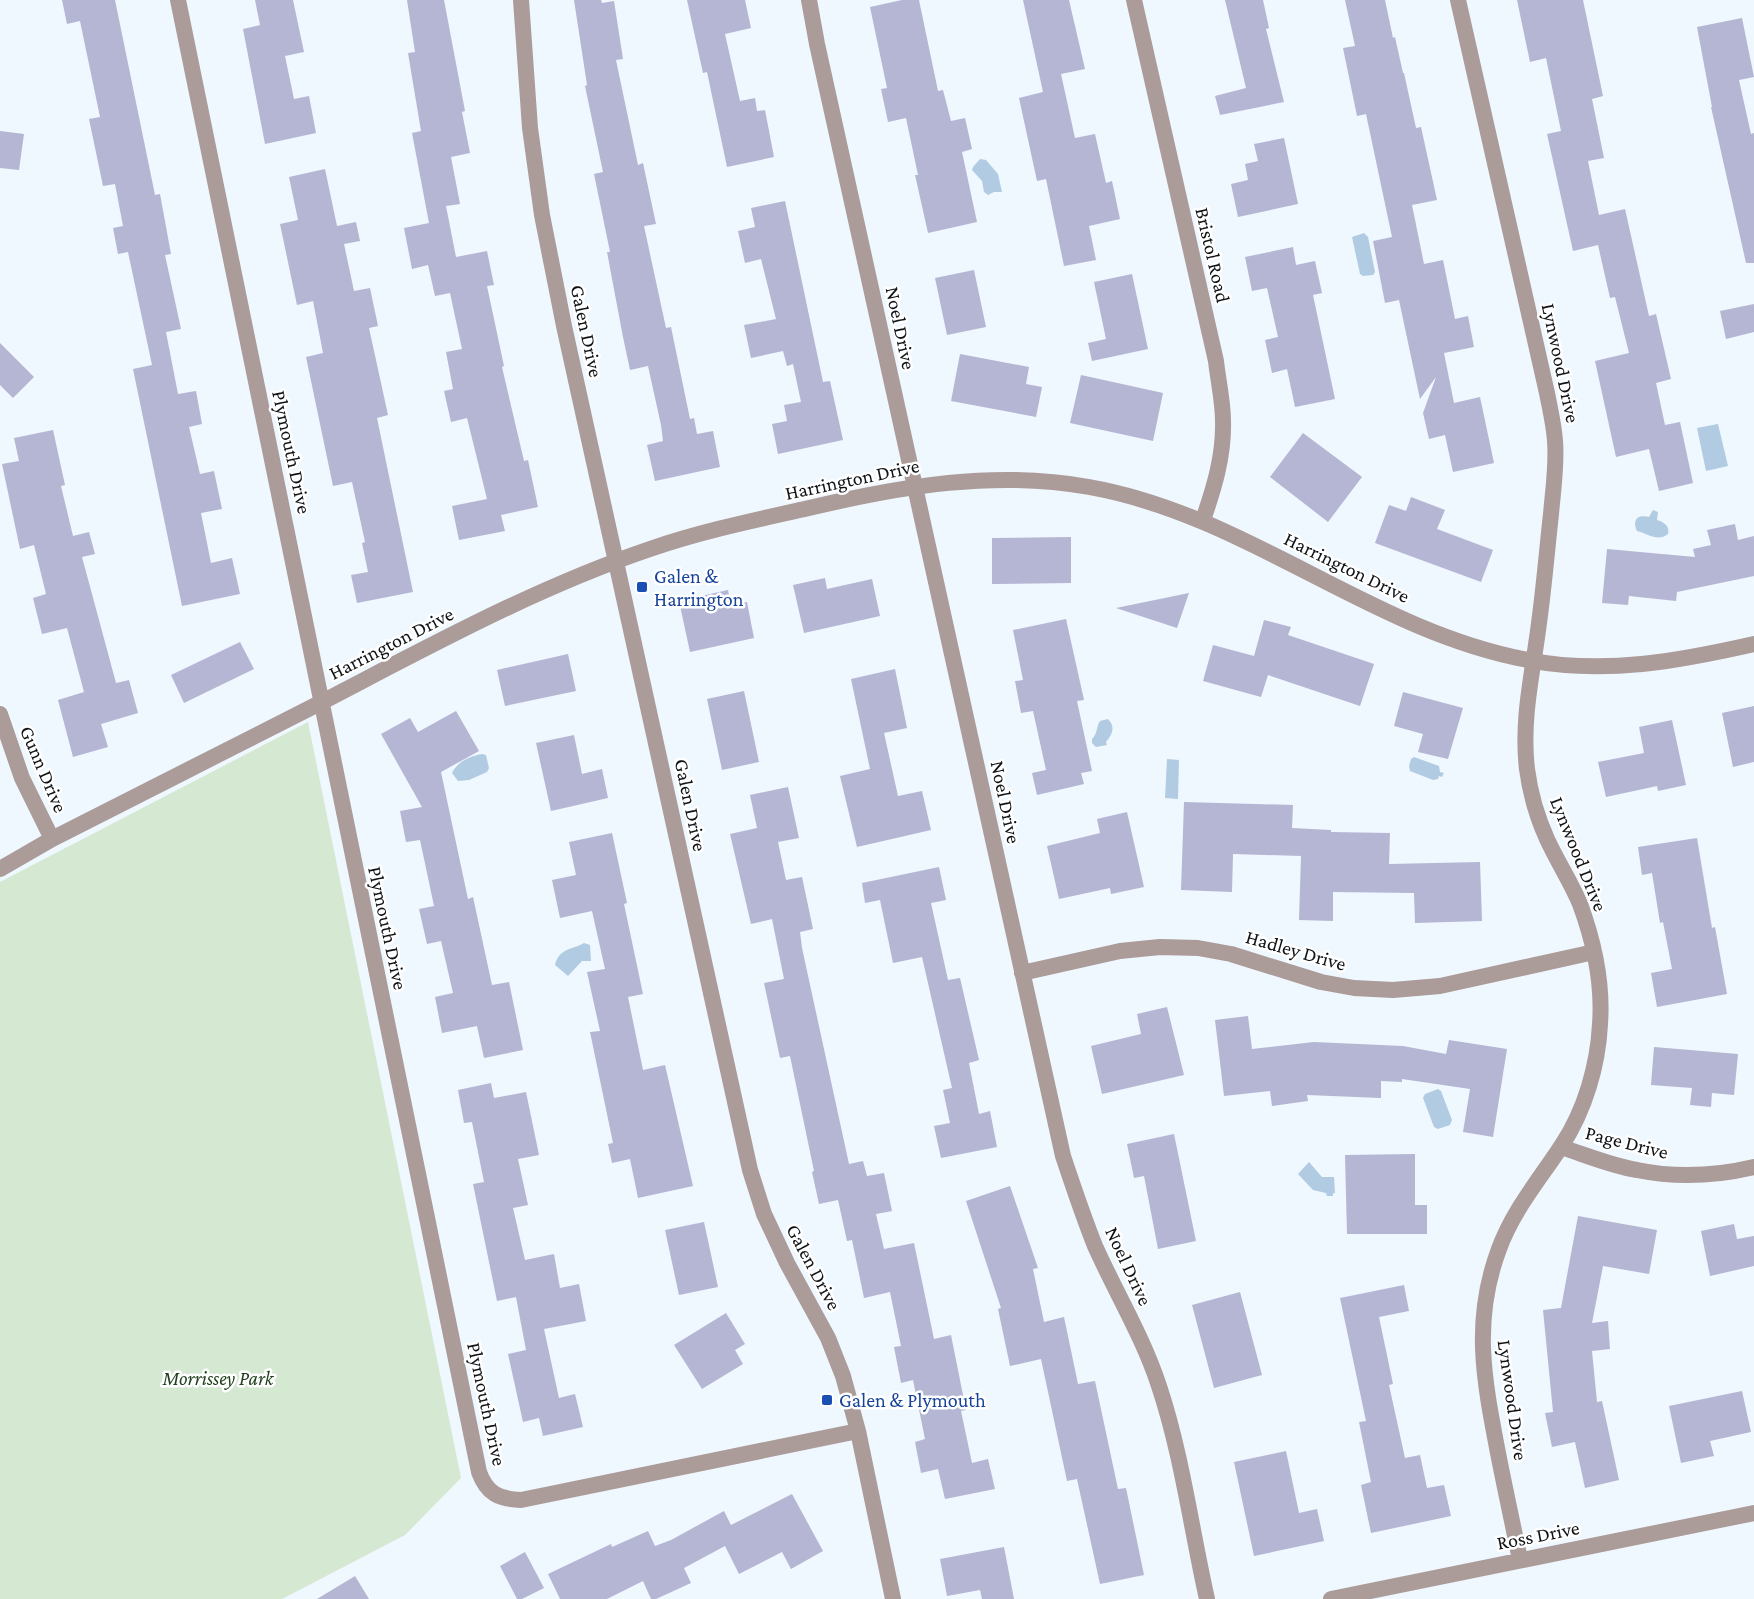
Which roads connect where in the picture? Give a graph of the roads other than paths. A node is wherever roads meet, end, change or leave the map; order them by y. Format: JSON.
{"nodes":[{"id":1,"x":178,"y":0,"type":"edge"},
{"id":2,"x":521,"y":0,"type":"edge"},
{"id":3,"x":809,"y":0,"type":"edge"},
{"id":4,"x":1134,"y":0,"type":"edge"},
{"id":5,"x":1458,"y":0,"type":"edge"},
{"id":6,"x":915,"y":486,"type":"junction"},
{"id":7,"x":1203,"y":520,"type":"junction"},
{"id":8,"x":615,"y":562,"type":"junction"},
{"id":9,"x":1754,"y":644,"type":"edge"},
{"id":10,"x":1533,"y":662,"type":"junction"},
{"id":11,"x":321,"y":703,"type":"junction"},
{"id":12,"x":0,"y":714,"type":"edge"},
{"id":13,"x":52,"y":839,"type":"junction"},
{"id":14,"x":0,"y":869,"type":"edge"},
{"id":15,"x":1594,"y":952,"type":"junction"},
{"id":16,"x":1022,"y":973,"type":"junction"},
{"id":17,"x":1561,"y":1147,"type":"junction"},
{"id":18,"x":1754,"y":1167,"type":"edge"},
{"id":19,"x":858,"y":1431,"type":"junction"},
{"id":20,"x":1754,"y":1513,"type":"edge"},
{"id":21,"x":1520,"y":1560,"type":"junction"},
{"id":22,"x":893,"y":1599,"type":"edge"},
{"id":23,"x":1207,"y":1599,"type":"edge"},
{"id":24,"x":1331,"y":1599,"type":"edge"}],
"edges":[{"from":1,"to":11,"type":"street","name":"Plymouth Drive"},
{"from":2,"to":8,"type":"street","name":"Galen Drive"},
{"from":3,"to":6,"type":"street","name":"Noel Drive"},
{"from":4,"to":7,"type":"street","name":"Bristol Road"},
{"from":5,"to":10,"type":"street","name":"Lynwood Drive"},
{"from":6,"to":7,"type":"street","name":"Harrington Drive"},
{"from":6,"to":8,"type":"street","name":"Harrington Drive"},
{"from":6,"to":16,"type":"street","name":"Noel Drive"},
{"from":7,"to":10,"type":"street","name":"Harrington Drive"},
{"from":8,"to":11,"type":"street","name":"Harrington Drive"},
{"from":8,"to":19,"type":"street","name":"Galen Drive"},
{"from":9,"to":10,"type":"street","name":"Harrington Drive"},
{"from":10,"to":15,"type":"street","name":"Lynwood Drive"},
{"from":11,"to":13,"type":"street","name":"Harrington Drive"},
{"from":11,"to":19,"type":"street","name":"Plymouth Drive"},
{"from":12,"to":13,"type":"street","name":"Gunn Drive"},
{"from":13,"to":14,"type":"street","name":"Harrington Drive"},
{"from":15,"to":16,"type":"street","name":"Hadley Drive"},
{"from":15,"to":17,"type":"street","name":"Lynwood Drive"},
{"from":16,"to":23,"type":"street","name":"Noel Drive"},
{"from":17,"to":18,"type":"street","name":"Page Drive"},
{"from":17,"to":21,"type":"street","name":"Lynwood Drive"},
{"from":19,"to":22,"type":"street","name":"Galen Drive"},
{"from":20,"to":21,"type":"street","name":"Ross Drive"},
{"from":21,"to":24,"type":"street","name":"Ross Drive"}]}
